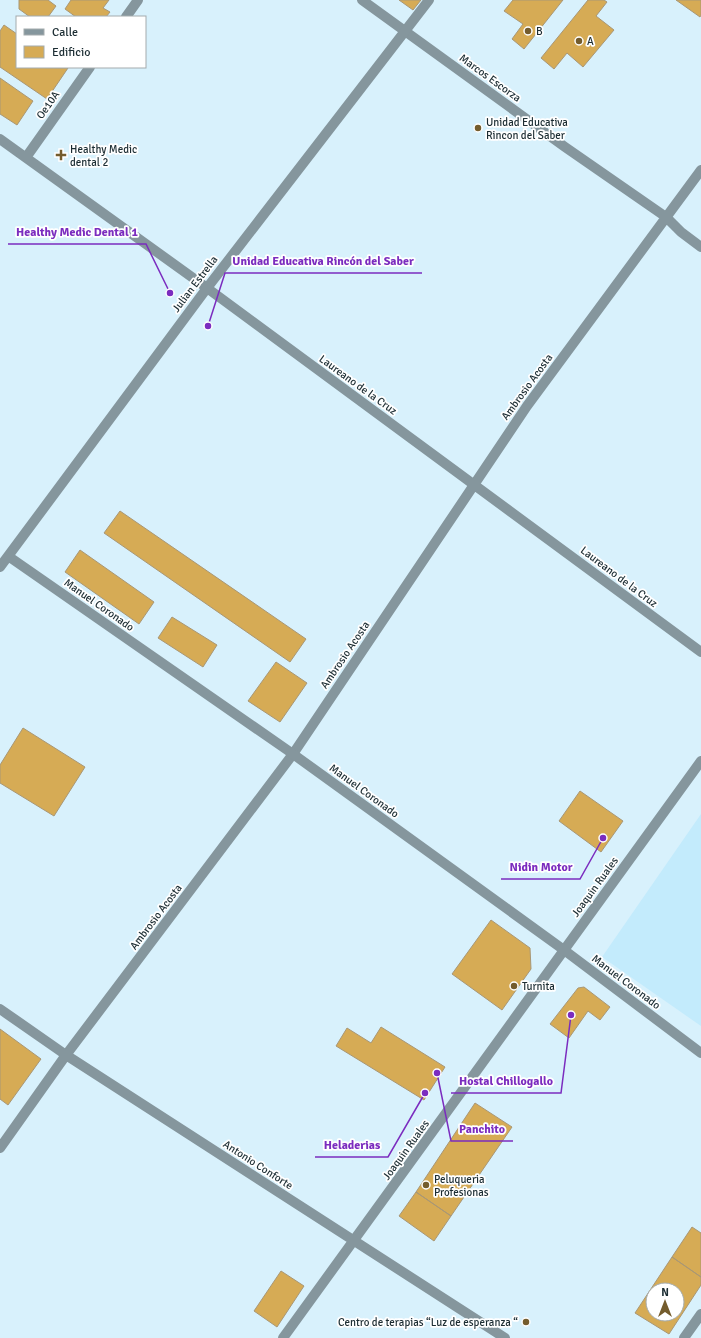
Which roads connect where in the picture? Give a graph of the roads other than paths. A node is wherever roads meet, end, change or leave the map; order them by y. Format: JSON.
{"nodes":[{"id":1,"x":138,"y":0,"type":"edge"},
{"id":2,"x":362,"y":0,"type":"edge"},
{"id":3,"x":429,"y":0,"type":"edge"},
{"id":4,"x":127,"y":16,"type":"edge"},
{"id":5,"x":404,"y":31,"type":"junction"},
{"id":6,"x":89,"y":68,"type":"edge"},
{"id":7,"x":0,"y":139,"type":"edge"},
{"id":8,"x":26,"y":156,"type":"junction"},
{"id":9,"x":701,"y":170,"type":"edge"},
{"id":10,"x":666,"y":217,"type":"junction"},
{"id":11,"x":701,"y":247,"type":"edge"},
{"id":12,"x":207,"y":288,"type":"junction"},
{"id":13,"x":475,"y":485,"type":"junction"},
{"id":14,"x":8,"y":556,"type":"junction"},
{"id":15,"x":0,"y":567,"type":"edge"},
{"id":16,"x":701,"y":652,"type":"edge"},
{"id":17,"x":293,"y":754,"type":"junction"},
{"id":18,"x":701,"y":761,"type":"edge"},
{"id":19,"x":564,"y":950,"type":"junction"},
{"id":20,"x":0,"y":1009,"type":"edge"},
{"id":21,"x":701,"y":1053,"type":"edge"},
{"id":22,"x":66,"y":1055,"type":"junction"},
{"id":23,"x":0,"y":1148,"type":"edge"},
{"id":24,"x":354,"y":1242,"type":"junction"},
{"id":25,"x":701,"y":1314,"type":"edge"},
{"id":26,"x":283,"y":1338,"type":"edge"},
{"id":27,"x":505,"y":1338,"type":"edge"},
{"id":28,"x":684,"y":1338,"type":"edge"}],
"edges":[{"from":1,"to":4,"type":"street"},
{"from":2,"to":5,"type":"street","name":"Marcos Escorza"},
{"from":3,"to":5,"type":"street","name":"Julian Estrella"},
{"from":5,"to":10,"type":"street","name":"Marcos Escorza"},
{"from":5,"to":12,"type":"street","name":"Julian Estrella"},
{"from":6,"to":8,"type":"street","name":"Oe10A"},
{"from":7,"to":8,"type":"street","name":"Laureano de la Cruz"},
{"from":8,"to":12,"type":"street","name":"Laureano de la Cruz"},
{"from":9,"to":10,"type":"street","name":"Ambrosio Acosta"},
{"from":10,"to":11,"type":"street","name":"Marcos Escorza"},
{"from":10,"to":13,"type":"street","name":"Ambrosio Acosta"},
{"from":12,"to":13,"type":"street","name":"Laureano de la Cruz"},
{"from":12,"to":14,"type":"street","name":"Julian Estrella"},
{"from":13,"to":16,"type":"street","name":"Laureano de la Cruz"},
{"from":13,"to":17,"type":"street","name":"Ambrosio Acosta"},
{"from":14,"to":15,"type":"street","name":"Julian Estrella"},
{"from":14,"to":17,"type":"street","name":"Manuel Coronado"},
{"from":17,"to":19,"type":"street","name":"Manuel Coronado"},
{"from":17,"to":22,"type":"street","name":"Ambrosio Acosta"},
{"from":18,"to":19,"type":"street","name":"Joaquin Ruales"},
{"from":19,"to":21,"type":"street","name":"Manuel Coronado"},
{"from":19,"to":24,"type":"street","name":"Joaquin Ruales"},
{"from":20,"to":22,"type":"street","name":"Antonio Conforte"},
{"from":22,"to":23,"type":"street","name":"Ambrosio Acosta"},
{"from":22,"to":24,"type":"street","name":"Antonio Conforte"},
{"from":24,"to":26,"type":"street","name":"Joaquin Ruales"},
{"from":24,"to":27,"type":"street","name":"Antonio Conforte"},
{"from":25,"to":28,"type":"street"}]}
